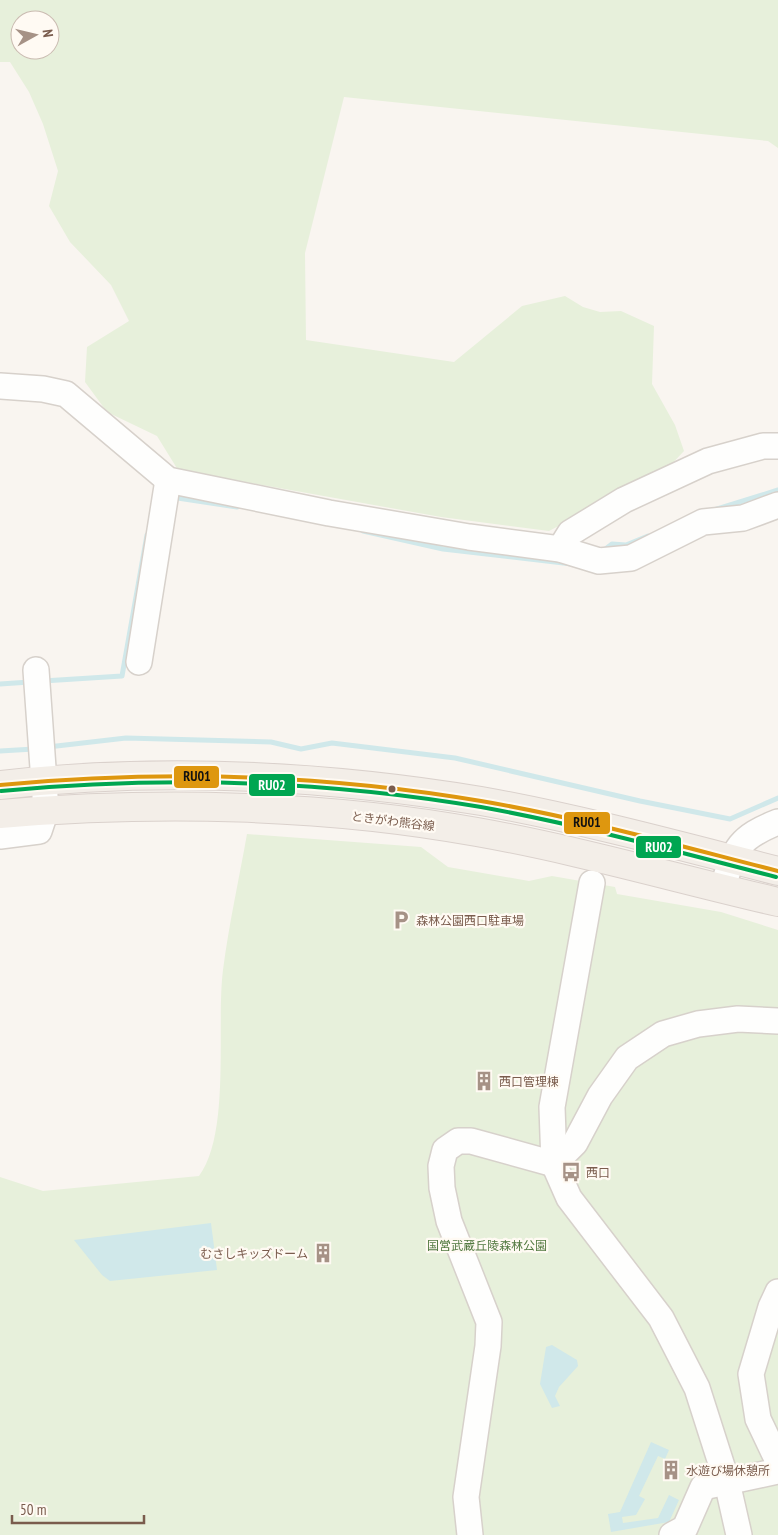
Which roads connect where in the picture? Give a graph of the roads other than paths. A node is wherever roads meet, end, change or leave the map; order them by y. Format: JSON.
{"nodes":[{"id":1,"x":0,"y":386,"type":"edge"},
{"id":2,"x":778,"y":446,"type":"edge"},
{"id":3,"x":168,"y":480,"type":"junction"},
{"id":4,"x":778,"y":505,"type":"edge"},
{"id":5,"x":560,"y":550,"type":"junction"},
{"id":6,"x":139,"y":662,"type":"dead end"},
{"id":7,"x":36,"y":670,"type":"dead end"},
{"id":8,"x":44,"y":780,"type":"junction"},
{"id":9,"x":0,"y":786,"type":"edge"},
{"id":10,"x":46,"y":810,"type":"junction"},
{"id":11,"x":0,"y":814,"type":"edge"},
{"id":12,"x":778,"y":822,"type":"edge"},
{"id":13,"x":0,"y":836,"type":"edge"},
{"id":14,"x":732,"y":859,"type":"junction"},
{"id":15,"x":778,"y":871,"type":"edge"},
{"id":16,"x":592,"y":883,"type":"dead end"},
{"id":17,"x":722,"y":889,"type":"junction"},
{"id":18,"x":778,"y":902,"type":"edge"},
{"id":19,"x":778,"y":1021,"type":"edge"},
{"id":20,"x":554,"y":1164,"type":"junction"},
{"id":21,"x":778,"y":1292,"type":"edge"},
{"id":22,"x":778,"y":1461,"type":"edge"},
{"id":23,"x":778,"y":1471,"type":"edge"},
{"id":24,"x":727,"y":1482,"type":"junction"},
{"id":25,"x":470,"y":1535,"type":"edge"},
{"id":26,"x":672,"y":1535,"type":"edge"},
{"id":27,"x":739,"y":1535,"type":"edge"}],
"edges":[{"from":1,"to":3,"type":"street"},
{"from":2,"to":5,"type":"street"},
{"from":3,"to":5,"type":"street"},
{"from":3,"to":6,"type":"street"},
{"from":4,"to":5,"type":"street"},
{"from":7,"to":8,"type":"street"},
{"from":8,"to":9,"type":"main road"},
{"from":8,"to":10,"type":"street"},
{"from":8,"to":14,"type":"main road"},
{"from":10,"to":11,"type":"main road","name":"ときがわ熊谷線"},
{"from":10,"to":13,"type":"street"},
{"from":10,"to":17,"type":"main road","name":"ときがわ熊谷線"},
{"from":12,"to":14,"type":"street"},
{"from":14,"to":15,"type":"main road"},
{"from":14,"to":17,"type":"street"},
{"from":16,"to":20,"type":"street"},
{"from":17,"to":18,"type":"main road","name":"ときがわ熊谷線"},
{"from":19,"to":20,"type":"street"},
{"from":20,"to":24,"type":"street"},
{"from":20,"to":25,"type":"street"},
{"from":21,"to":22,"type":"street"},
{"from":23,"to":24,"type":"street"},
{"from":24,"to":26,"type":"street"},
{"from":24,"to":27,"type":"street"}]}
